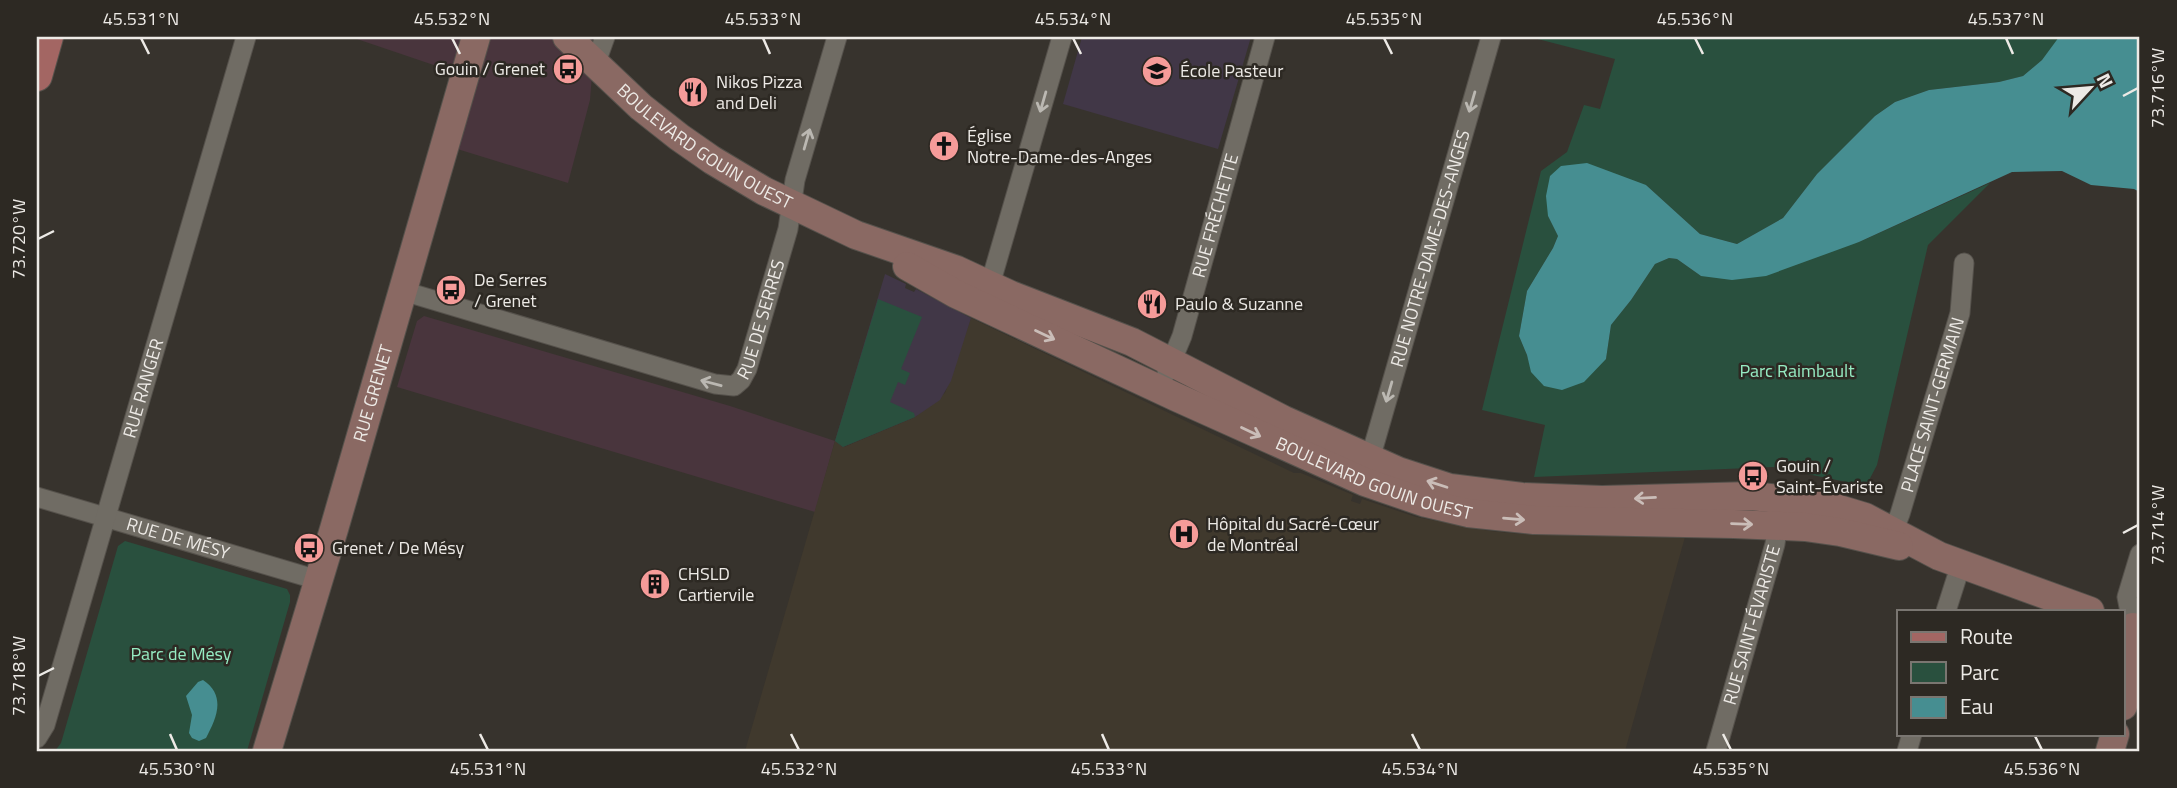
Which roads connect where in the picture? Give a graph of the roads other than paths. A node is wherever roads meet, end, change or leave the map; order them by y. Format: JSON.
{"nodes":[{"id":1,"x":48,"y":37,"type":"edge"},
{"id":2,"x":246,"y":37,"type":"edge"},
{"id":3,"x":477,"y":37,"type":"edge"},
{"id":4,"x":567,"y":37,"type":"edge"},
{"id":5,"x":606,"y":37,"type":"edge"},
{"id":6,"x":837,"y":37,"type":"edge"},
{"id":7,"x":1062,"y":37,"type":"edge"},
{"id":8,"x":1265,"y":37,"type":"edge"},
{"id":9,"x":1491,"y":37,"type":"edge"},
{"id":10,"x":596,"y":65,"type":"junction"},
{"id":11,"x":37,"y":76,"type":"edge"},
{"id":12,"x":791,"y":205,"type":"junction"},
{"id":13,"x":1964,"y":263,"type":"dead end"},
{"id":14,"x":403,"y":291,"type":"junction"},
{"id":15,"x":987,"y":296,"type":"junction"},
{"id":16,"x":1171,"y":363,"type":"junction"},
{"id":17,"x":1159,"y":389,"type":"junction"},
{"id":18,"x":1370,"y":459,"type":"junction"},
{"id":19,"x":37,"y":497,"type":"edge"},
{"id":20,"x":1780,"y":512,"type":"junction"},
{"id":21,"x":104,"y":517,"type":"junction"},
{"id":22,"x":1891,"y":538,"type":"junction"},
{"id":23,"x":2140,"y":554,"type":"edge"},
{"id":24,"x":1950,"y":560,"type":"junction"},
{"id":25,"x":318,"y":580,"type":"junction"},
{"id":26,"x":1946,"y":610,"type":"edge"},
{"id":27,"x":2087,"y":610,"type":"edge"},
{"id":28,"x":2132,"y":626,"type":"edge"},
{"id":29,"x":2124,"y":702,"type":"edge"},
{"id":30,"x":37,"y":738,"type":"edge"},
{"id":31,"x":267,"y":751,"type":"edge"},
{"id":32,"x":1716,"y":751,"type":"edge"}],
"edges":[{"from":1,"to":11,"type":"main road"},
{"from":2,"to":21,"type":"street","name":"RUE RANGER"},
{"from":3,"to":14,"type":"street","name":"RUE GRENET"},
{"from":4,"to":10,"type":"street","name":"BOULEVARD GOUIN OUEST"},
{"from":5,"to":10,"type":"street"},
{"from":12,"to":6,"type":"street","name":"RUE DE SERRES","one_way":true},
{"from":7,"to":15,"type":"street","one_way":true},
{"from":8,"to":16,"type":"street","name":"RUE FRÉCHETTE"},
{"from":9,"to":18,"type":"street","name":"RUE NOTRE-DAME-DES-ANGES","one_way":true},
{"from":10,"to":12,"type":"street","name":"BOULEVARD GOUIN OUEST"},
{"from":12,"to":14,"type":"street","name":"RUE DE SERRES","one_way":true},
{"from":12,"to":15,"type":"street","name":"BOULEVARD GOUIN OUEST"},
{"from":13,"to":22,"type":"street","name":"PLACE SAINT-GERMAIN"},
{"from":14,"to":25,"type":"street","name":"RUE GRENET"},
{"from":15,"to":16,"type":"street","name":"BOULEVARD GOUIN OUEST"},
{"from":15,"to":17,"type":"street","name":"BOULEVARD GOUIN OUEST","one_way":true},
{"from":16,"to":17,"type":"street","name":"RUE FRÉCHETTE"},
{"from":16,"to":18,"type":"street","name":"BOULEVARD GOUIN OUEST"},
{"from":17,"to":20,"type":"street","name":"BOULEVARD GOUIN OUEST","one_way":true},
{"from":20,"to":18,"type":"street","name":"BOULEVARD GOUIN OUEST","one_way":true},
{"from":19,"to":21,"type":"street","name":"RUE DE MÉSY"},
{"from":20,"to":22,"type":"street","name":"BOULEVARD GOUIN OUEST"},
{"from":20,"to":32,"type":"street","name":"RUE SAINT-ÉVARISTE"},
{"from":21,"to":25,"type":"street","name":"RUE DE MÉSY"},
{"from":21,"to":30,"type":"street","name":"RUE RANGER"},
{"from":22,"to":24,"type":"street","name":"BOULEVARD GOUIN OUEST"},
{"from":23,"to":28,"type":"street"},
{"from":24,"to":26,"type":"street"},
{"from":24,"to":27,"type":"street","name":"BOULEVARD GOUIN OUEST"},
{"from":25,"to":31,"type":"street","name":"RUE GRENET"},
{"from":28,"to":29,"type":"street"}]}
